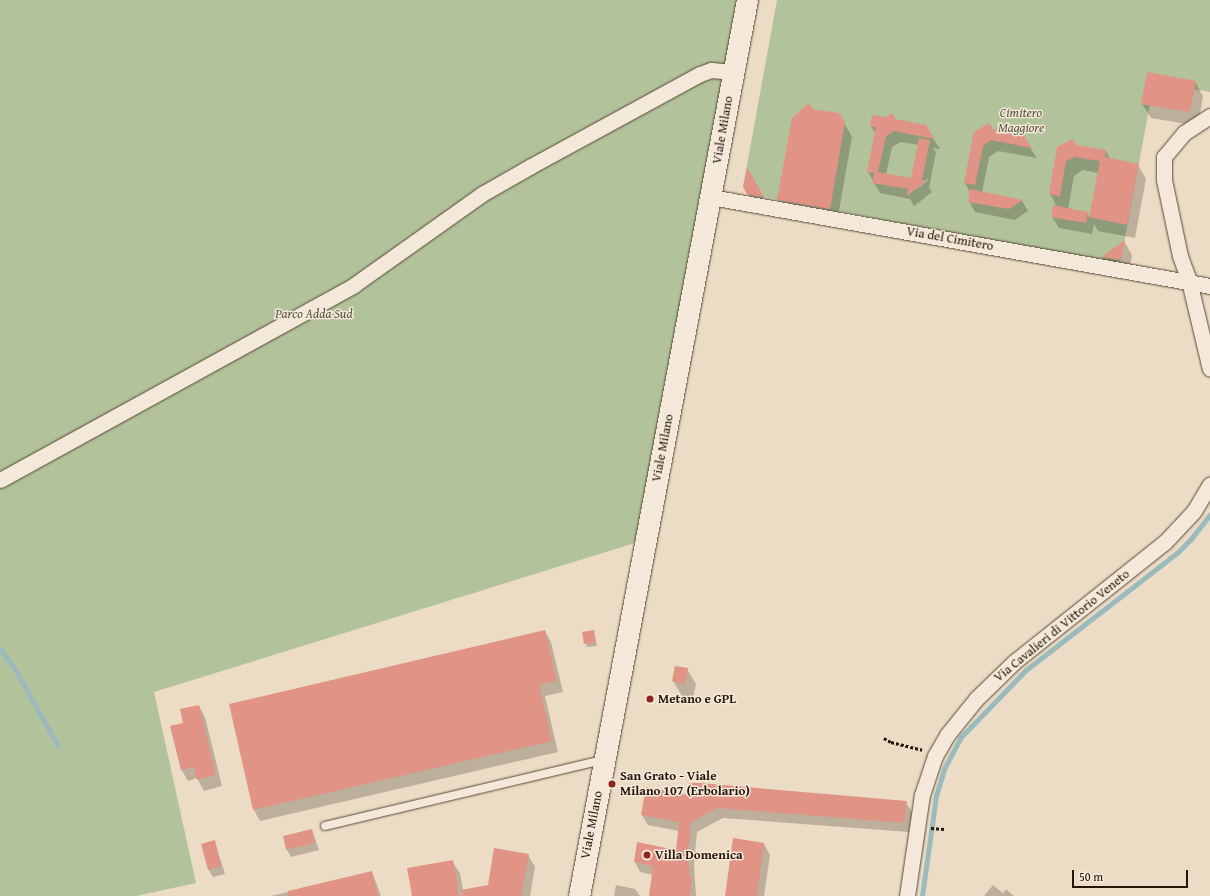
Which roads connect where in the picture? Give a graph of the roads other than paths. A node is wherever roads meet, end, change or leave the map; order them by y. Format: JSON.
{"nodes":[{"id":1,"x":747,"y":0,"type":"edge"},
{"id":2,"x":734,"y":72,"type":"junction"},
{"id":3,"x":1210,"y":116,"type":"edge"},
{"id":4,"x":711,"y":197,"type":"junction"},
{"id":5,"x":1189,"y":281,"type":"junction"},
{"id":6,"x":1210,"y":286,"type":"edge"},
{"id":7,"x":1210,"y":369,"type":"edge"},
{"id":8,"x":0,"y":480,"type":"edge"},
{"id":9,"x":1210,"y":484,"type":"edge"},
{"id":10,"x":604,"y":760,"type":"junction"},
{"id":11,"x":326,"y":826,"type":"dead end"},
{"id":12,"x":579,"y":896,"type":"edge"},
{"id":13,"x":907,"y":896,"type":"edge"}],
"edges":[{"from":1,"to":2,"type":"street","name":"Viale Milano"},
{"from":2,"to":4,"type":"street","name":"Viale Milano"},
{"from":2,"to":8,"type":"street"},
{"from":3,"to":5,"type":"street"},
{"from":4,"to":5,"type":"street","name":"Via del Cimitero"},
{"from":4,"to":10,"type":"street","name":"Viale Milano"},
{"from":5,"to":6,"type":"street","name":"Via del Cimitero"},
{"from":5,"to":7,"type":"street"},
{"from":9,"to":13,"type":"street","name":"Via Cavalieri di Vittorio Veneto"},
{"from":10,"to":11,"type":"lane"},
{"from":10,"to":12,"type":"street","name":"Viale Milano"}]}
